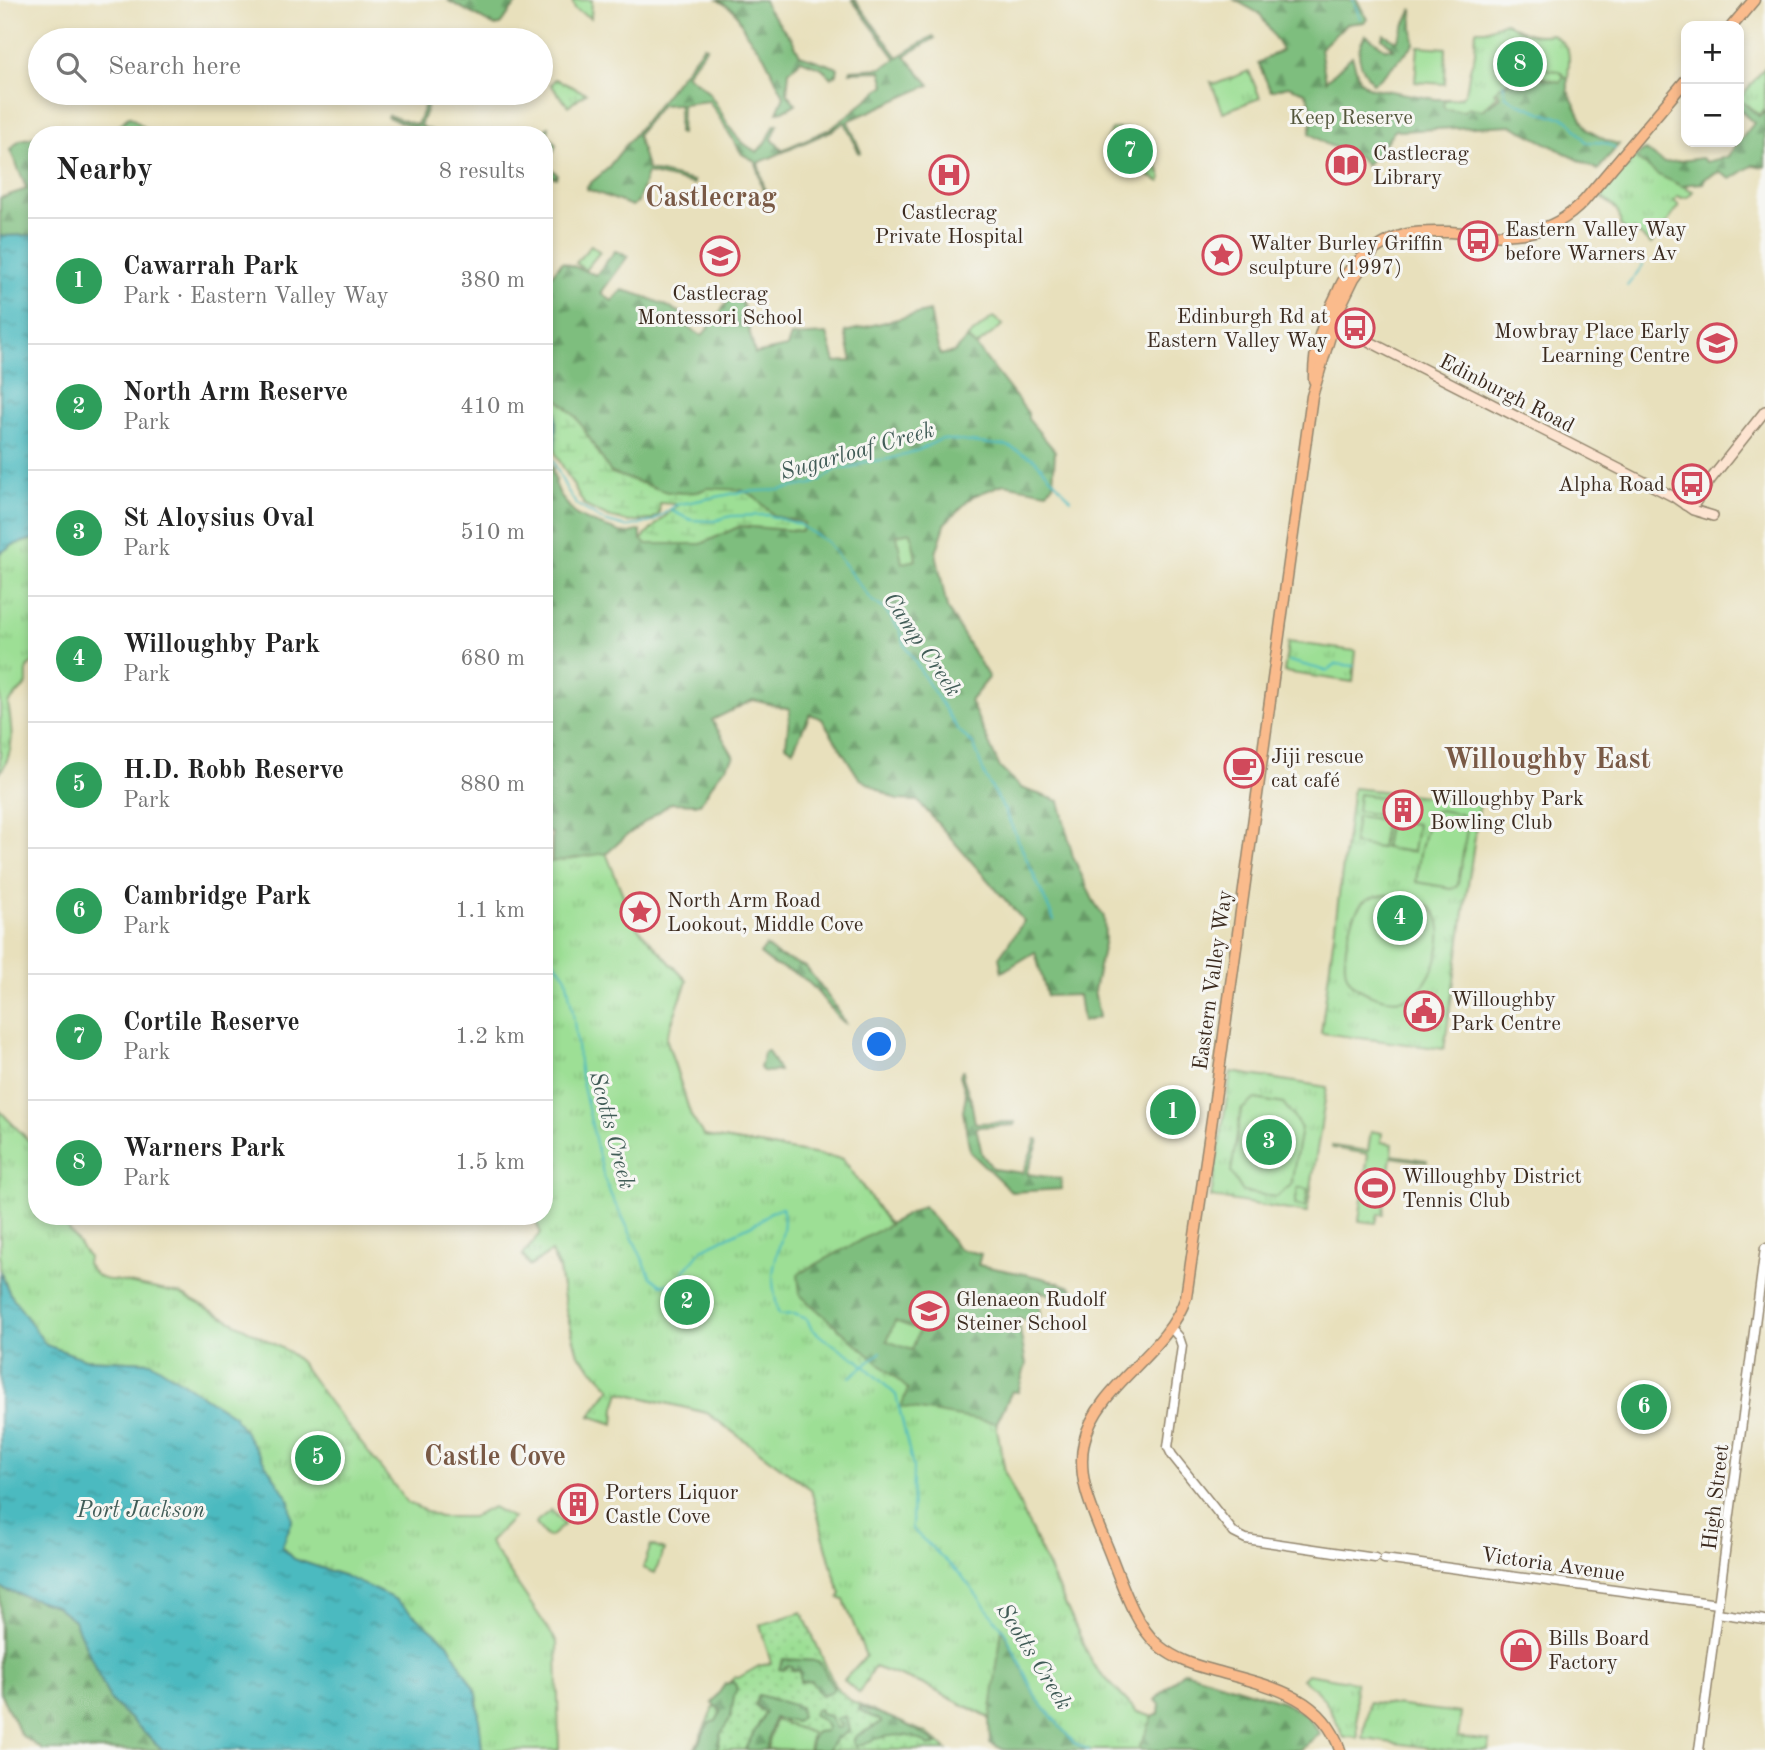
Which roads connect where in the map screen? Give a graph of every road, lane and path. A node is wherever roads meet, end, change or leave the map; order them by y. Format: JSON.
{"nodes":[{"id":1,"x":1754,"y":0,"type":"edge"},
{"id":2,"x":1736,"y":21,"type":"edge"},
{"id":3,"x":1683,"y":84,"type":"edge"},
{"id":4,"x":1329,"y":321,"type":"junction"},
{"id":5,"x":1765,"y":411,"type":"edge"},
{"id":6,"x":1686,"y":501,"type":"junction"},
{"id":7,"x":1704,"y":511,"type":"dead end"},
{"id":8,"x":1765,"y":1248,"type":"edge"},
{"id":9,"x":1171,"y":1328,"type":"junction"},
{"id":10,"x":1718,"y":1608,"type":"junction"},
{"id":11,"x":1765,"y":1620,"type":"edge"},
{"id":12,"x":1340,"y":1750,"type":"edge"},
{"id":13,"x":1699,"y":1750,"type":"edge"}],
"edges":[{"from":1,"to":2,"type":"main road"},
{"from":3,"to":4,"type":"main road","name":"Eastern Valley Way"},
{"from":4,"to":6,"type":"main road","name":"Edinburgh Road"},
{"from":4,"to":9,"type":"main road","name":"Eastern Valley Way"},
{"from":5,"to":6,"type":"main road"},
{"from":6,"to":7,"type":"main road"},
{"from":8,"to":10,"type":"street","name":"High Street"},
{"from":9,"to":10,"type":"street","name":"Victoria Avenue"},
{"from":9,"to":12,"type":"main road","name":"Eastern Valley Way"},
{"from":10,"to":11,"type":"street","name":"Victoria Avenue"},
{"from":10,"to":13,"type":"street","name":"High Street"}]}
